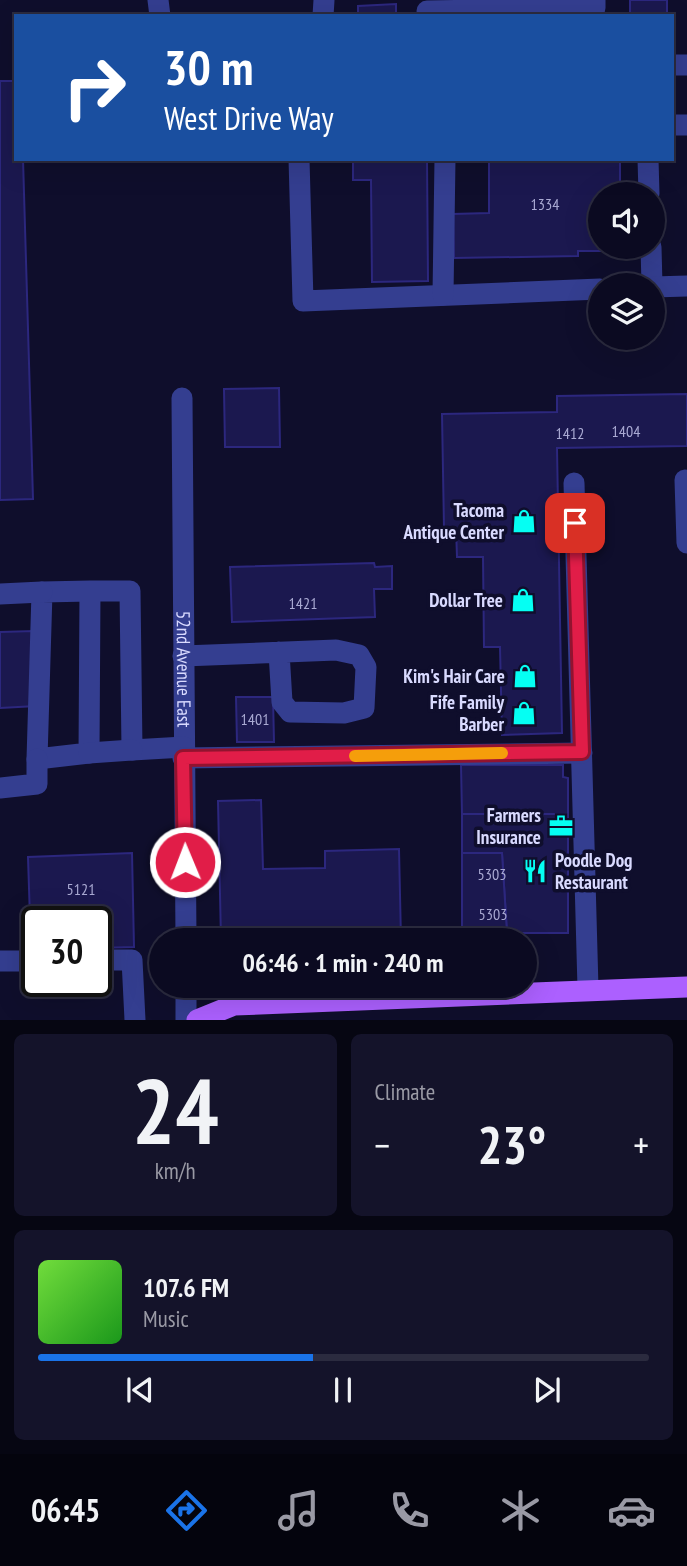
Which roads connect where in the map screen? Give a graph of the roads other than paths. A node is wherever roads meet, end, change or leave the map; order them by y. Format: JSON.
{"nodes":[{"id":1,"x":595,"y":8,"type":"edge"},
{"id":2,"x":426,"y":9,"type":"edge"},
{"id":3,"x":299,"y":161,"type":"edge"},
{"id":4,"x":446,"y":161,"type":"edge"},
{"id":5,"x":648,"y":161,"type":"edge"},
{"id":6,"x":649,"y":182,"type":"edge"},
{"id":7,"x":665,"y":286,"type":"edge"},
{"id":8,"x":687,"y":286,"type":"edge"},
{"id":9,"x":588,"y":289,"type":"edge"},
{"id":10,"x":443,"y":295,"type":"junction"},
{"id":11,"x":182,"y":398,"type":"dead end"},
{"id":12,"x":685,"y":480,"type":"edge"},
{"id":13,"x":574,"y":483,"type":"dead end"},
{"id":14,"x":687,"y":543,"type":"edge"},
{"id":15,"x":90,"y":591,"type":"junction"},
{"id":16,"x":42,"y":592,"type":"junction"},
{"id":17,"x":0,"y":594,"type":"edge"},
{"id":18,"x":279,"y":652,"type":"junction"},
{"id":19,"x":183,"y":656,"type":"junction"},
{"id":20,"x":132,"y":750,"type":"junction"},
{"id":21,"x":582,"y":752,"type":"junction"},
{"id":22,"x":89,"y":753,"type":"junction"},
{"id":23,"x":183,"y":753,"type":"junction"},
{"id":24,"x":37,"y":759,"type":"junction"},
{"id":25,"x":0,"y":788,"type":"edge"},
{"id":26,"x":186,"y":928,"type":"edge"},
{"id":27,"x":112,"y":960,"type":"edge"},
{"id":28,"x":0,"y":961,"type":"edge"},
{"id":29,"x":21,"y":961,"type":"edge"},
{"id":30,"x":687,"y":987,"type":"edge"},
{"id":31,"x":588,"y":988,"type":"junction"},
{"id":32,"x":186,"y":998,"type":"edge"},
{"id":33,"x":135,"y":1020,"type":"edge"},
{"id":34,"x":186,"y":1020,"type":"edge"},
{"id":35,"x":197,"y":1020,"type":"edge"}],
"edges":[{"from":1,"to":2,"type":"street"},
{"from":3,"to":10,"type":"street"},
{"from":4,"to":10,"type":"street"},
{"from":5,"to":6,"type":"street"},
{"from":7,"to":8,"type":"street"},
{"from":9,"to":10,"type":"street"},
{"from":11,"to":19,"type":"street","name":"52nd Avenue East"},
{"from":12,"to":14,"type":"street"},
{"from":13,"to":21,"type":"street"},
{"from":15,"to":16,"type":"street"},
{"from":15,"to":20,"type":"street"},
{"from":15,"to":22,"type":"street"},
{"from":16,"to":17,"type":"street"},
{"from":16,"to":24,"type":"street"},
{"from":18,"to":18,"type":"street"},
{"from":18,"to":19,"type":"street"},
{"from":19,"to":23,"type":"street","name":"52nd Avenue East"},
{"from":20,"to":22,"type":"street"},
{"from":20,"to":23,"type":"street"},
{"from":21,"to":23,"type":"street"},
{"from":21,"to":31,"type":"street"},
{"from":22,"to":24,"type":"street"},
{"from":23,"to":26,"type":"street","name":"52nd Avenue East"},
{"from":24,"to":25,"type":"street"},
{"from":27,"to":33,"type":"street"},
{"from":28,"to":29,"type":"street"},
{"from":30,"to":31,"type":"main road"},
{"from":31,"to":35,"type":"main road"},
{"from":32,"to":34,"type":"street"}]}
